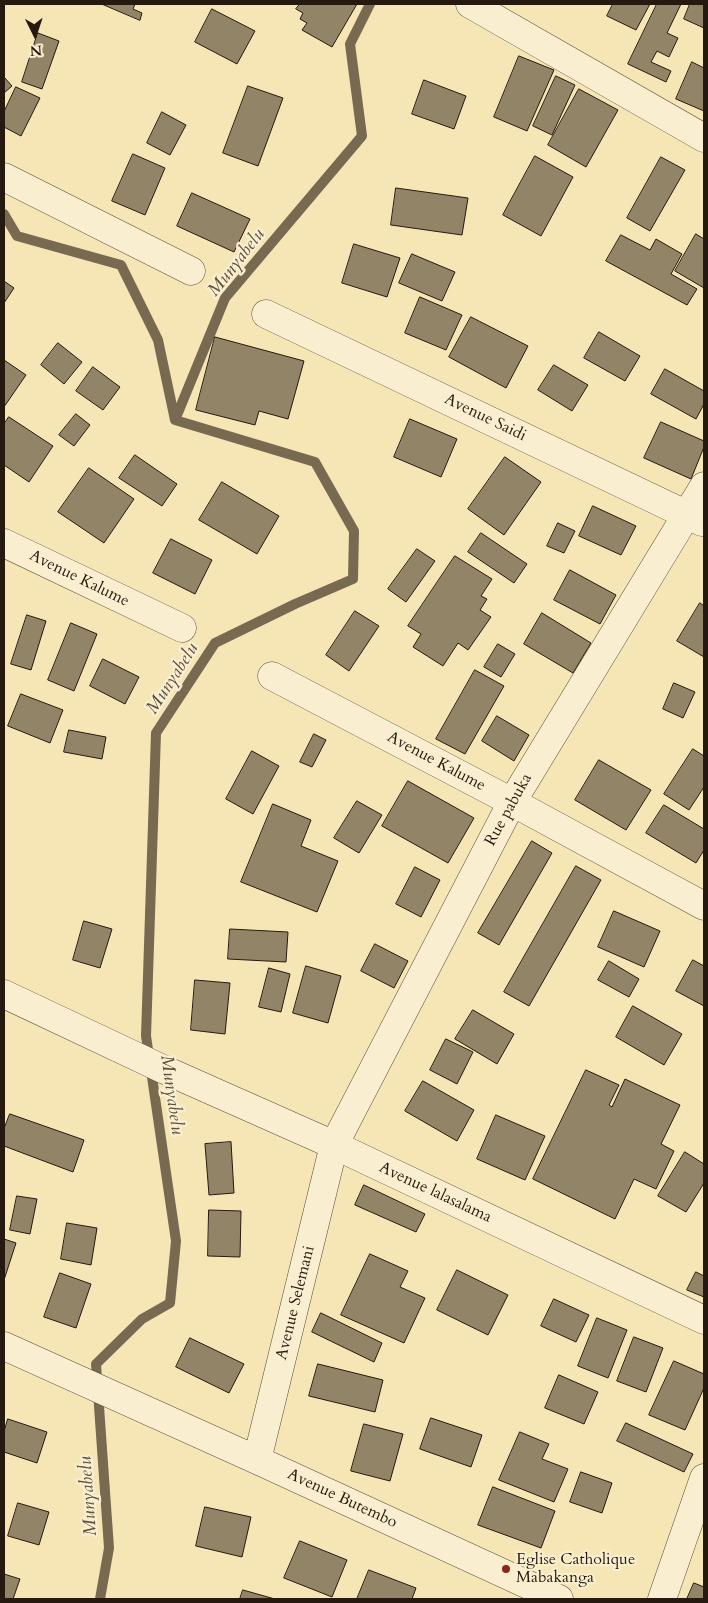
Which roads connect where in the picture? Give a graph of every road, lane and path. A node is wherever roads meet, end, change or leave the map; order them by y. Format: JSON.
{"nodes":[{"id":1,"x":470,"y":4,"type":"edge"},
{"id":2,"x":704,"y":138,"type":"edge"},
{"id":3,"x":4,"y":177,"type":"edge"},
{"id":4,"x":191,"y":271,"type":"dead end"},
{"id":5,"x":266,"y":314,"type":"dead end"},
{"id":6,"x":704,"y":486,"type":"edge"},
{"id":7,"x":696,"y":519,"type":"edge"},
{"id":8,"x":4,"y":543,"type":"edge"},
{"id":9,"x":182,"y":628,"type":"dead end"},
{"id":10,"x":272,"y":676,"type":"dead end"},
{"id":11,"x":512,"y":802,"type":"junction"},
{"id":12,"x":704,"y":906,"type":"edge"},
{"id":13,"x":4,"y":994,"type":"edge"},
{"id":14,"x":334,"y":1145,"type":"junction"},
{"id":15,"x":704,"y":1320,"type":"edge"},
{"id":16,"x":4,"y":1346,"type":"edge"},
{"id":17,"x":257,"y":1460,"type":"junction"},
{"id":18,"x":704,"y":1478,"type":"edge"},
{"id":19,"x":559,"y":1599,"type":"edge"},
{"id":20,"x":662,"y":1599,"type":"edge"}],
"edges":[{"from":1,"to":2,"type":"street"},
{"from":3,"to":4,"type":"street"},
{"from":5,"to":7,"type":"street","name":"Avenue Saidi"},
{"from":6,"to":7,"type":"street","name":"Rue pabuka"},
{"from":7,"to":11,"type":"street","name":"Rue pabuka"},
{"from":8,"to":9,"type":"street","name":"Avenue Kalume"},
{"from":10,"to":11,"type":"street","name":"Avenue Kalume"},
{"from":11,"to":12,"type":"street","name":"Avenue Kalume"},
{"from":11,"to":14,"type":"street","name":"Rue pabuka"},
{"from":13,"to":14,"type":"street","name":"Avenue lalasalama"},
{"from":14,"to":15,"type":"street","name":"Avenue lalasalama"},
{"from":14,"to":17,"type":"street","name":"Avenue Selemani"},
{"from":16,"to":17,"type":"street","name":"Avenue Butembo"},
{"from":17,"to":19,"type":"street","name":"Avenue Butembo"},
{"from":18,"to":20,"type":"street"}]}
